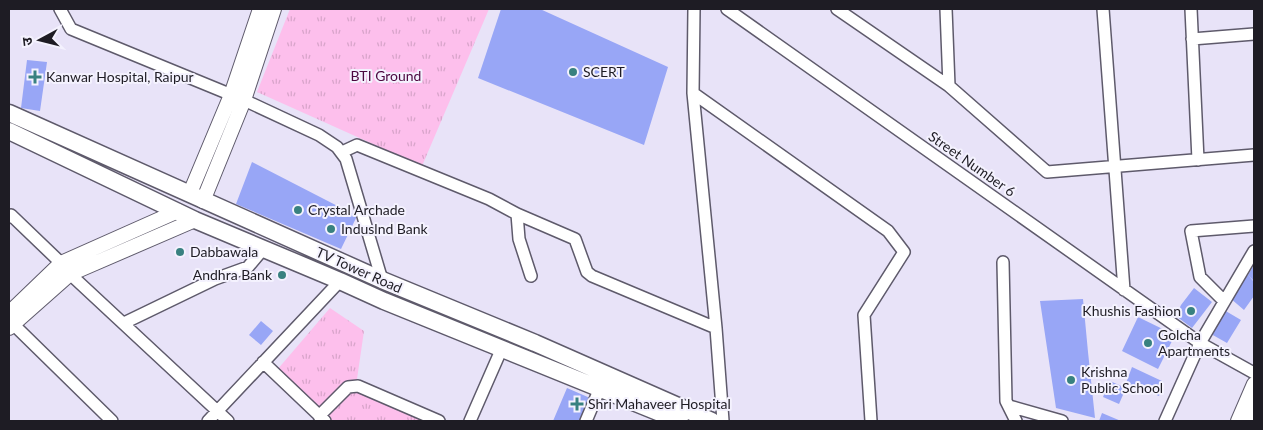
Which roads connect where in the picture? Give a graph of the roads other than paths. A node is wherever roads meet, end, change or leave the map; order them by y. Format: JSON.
{"nodes":[{"id":1,"x":60,"y":9,"type":"edge"},
{"id":2,"x":260,"y":9,"type":"edge"},
{"id":3,"x":274,"y":9,"type":"edge"},
{"id":4,"x":694,"y":9,"type":"edge"},
{"id":5,"x":946,"y":9,"type":"edge"},
{"id":6,"x":1104,"y":9,"type":"edge"},
{"id":7,"x":1191,"y":9,"type":"edge"},
{"id":8,"x":731,"y":10,"type":"edge"},
{"id":9,"x":843,"y":10,"type":"edge"},
{"id":10,"x":1254,"y":34,"type":"edge"},
{"id":11,"x":1192,"y":39,"type":"junction"},
{"id":12,"x":949,"y":86,"type":"junction"},
{"id":13,"x":693,"y":93,"type":"junction"},
{"id":14,"x":238,"y":97,"type":"junction"},
{"id":15,"x":9,"y":113,"type":"edge"},
{"id":16,"x":9,"y":131,"type":"edge"},
{"id":17,"x":342,"y":152,"type":"junction"},
{"id":18,"x":1254,"y":155,"type":"edge"},
{"id":19,"x":1198,"y":160,"type":"junction"},
{"id":20,"x":1115,"y":167,"type":"junction"},
{"id":21,"x":197,"y":197,"type":"junction"},
{"id":22,"x":178,"y":211,"type":"junction"},
{"id":23,"x":518,"y":214,"type":"junction"},
{"id":24,"x":9,"y":217,"type":"edge"},
{"id":25,"x":195,"y":220,"type":"junction"},
{"id":26,"x":1254,"y":226,"type":"edge"},
{"id":27,"x":264,"y":248,"type":"junction"},
{"id":28,"x":1254,"y":251,"type":"edge"},
{"id":29,"x":1003,"y":262,"type":"dead end"},
{"id":30,"x":66,"y":268,"type":"junction"},
{"id":31,"x":531,"y":276,"type":"dead end"},
{"id":32,"x":382,"y":280,"type":"junction"},
{"id":33,"x":340,"y":281,"type":"junction"},
{"id":34,"x":1124,"y":290,"type":"junction"},
{"id":35,"x":1224,"y":301,"type":"junction"},
{"id":36,"x":10,"y":321,"type":"edge"},
{"id":37,"x":124,"y":323,"type":"junction"},
{"id":38,"x":716,"y":328,"type":"junction"},
{"id":39,"x":1200,"y":343,"type":"junction"},
{"id":40,"x":502,"y":348,"type":"junction"},
{"id":41,"x":263,"y":362,"type":"junction"},
{"id":42,"x":1254,"y":373,"type":"edge"},
{"id":43,"x":1254,"y":384,"type":"edge"},
{"id":44,"x":600,"y":388,"type":"junction"},
{"id":45,"x":1009,"y":406,"type":"junction"},
{"id":46,"x":217,"y":411,"type":"junction"},
{"id":47,"x":1254,"y":413,"type":"edge"},
{"id":48,"x":322,"y":418,"type":"edge"},
{"id":49,"x":112,"y":421,"type":"edge"},
{"id":50,"x":208,"y":421,"type":"edge"},
{"id":51,"x":228,"y":421,"type":"edge"},
{"id":52,"x":439,"y":421,"type":"edge"},
{"id":53,"x":470,"y":421,"type":"edge"},
{"id":54,"x":586,"y":421,"type":"edge"},
{"id":55,"x":680,"y":421,"type":"edge"},
{"id":56,"x":712,"y":421,"type":"edge"},
{"id":57,"x":723,"y":421,"type":"edge"},
{"id":58,"x":871,"y":421,"type":"edge"},
{"id":59,"x":1016,"y":421,"type":"edge"},
{"id":60,"x":1062,"y":421,"type":"edge"},
{"id":61,"x":1165,"y":421,"type":"edge"},
{"id":62,"x":1238,"y":421,"type":"edge"},
{"id":63,"x":1251,"y":421,"type":"edge"}],
"edges":[{"from":1,"to":14,"type":"street"},
{"from":2,"to":14,"type":"street"},
{"from":3,"to":14,"type":"street"},
{"from":4,"to":13,"type":"street"},
{"from":5,"to":12,"type":"street"},
{"from":6,"to":20,"type":"street"},
{"from":7,"to":11,"type":"street"},
{"from":8,"to":34,"type":"street","name":"Street Number 6"},
{"from":9,"to":12,"type":"street"},
{"from":10,"to":11,"type":"street"},
{"from":11,"to":19,"type":"street"},
{"from":12,"to":20,"type":"street"},
{"from":13,"to":38,"type":"street"},
{"from":13,"to":58,"type":"street"},
{"from":14,"to":17,"type":"street"},
{"from":14,"to":21,"type":"street"},
{"from":15,"to":21,"type":"main road","name":"TV Tower Road"},
{"from":16,"to":22,"type":"main road","name":"TV Tower Road"},
{"from":17,"to":23,"type":"street"},
{"from":17,"to":32,"type":"street"},
{"from":18,"to":19,"type":"street"},
{"from":19,"to":20,"type":"street"},
{"from":20,"to":34,"type":"street"},
{"from":21,"to":22,"type":"main road"},
{"from":21,"to":25,"type":"main road"},
{"from":21,"to":32,"type":"main road","name":"TV Tower Road"},
{"from":22,"to":25,"type":"main road","name":"TV Tower Road"},
{"from":22,"to":30,"type":"street"},
{"from":23,"to":31,"type":"street"},
{"from":23,"to":38,"type":"street"},
{"from":24,"to":30,"type":"street"},
{"from":25,"to":27,"type":"main road","name":"TV Tower Road"},
{"from":25,"to":30,"type":"street"},
{"from":26,"to":35,"type":"street"},
{"from":27,"to":33,"type":"main road","name":"TV Tower Road"},
{"from":27,"to":37,"type":"street"},
{"from":28,"to":35,"type":"street"},
{"from":29,"to":45,"type":"street"},
{"from":30,"to":36,"type":"street"},
{"from":30,"to":37,"type":"street"},
{"from":32,"to":56,"type":"main road","name":"TV Tower Road"},
{"from":33,"to":40,"type":"main road","name":"TV Tower Road"},
{"from":33,"to":41,"type":"street"},
{"from":34,"to":39,"type":"street","name":"Street Number 6"},
{"from":35,"to":39,"type":"street"},
{"from":36,"to":49,"type":"street"},
{"from":37,"to":46,"type":"street"},
{"from":38,"to":57,"type":"street"},
{"from":39,"to":42,"type":"street","name":"Street Number 6"},
{"from":39,"to":61,"type":"street"},
{"from":40,"to":44,"type":"main road","name":"TV Tower Road"},
{"from":40,"to":53,"type":"street"},
{"from":41,"to":46,"type":"street"},
{"from":41,"to":48,"type":"street"},
{"from":43,"to":62,"type":"street"},
{"from":44,"to":54,"type":"street"},
{"from":44,"to":55,"type":"main road","name":"TV Tower Road"},
{"from":45,"to":59,"type":"street"},
{"from":45,"to":60,"type":"street"},
{"from":46,"to":50,"type":"street"},
{"from":46,"to":51,"type":"street"},
{"from":47,"to":63,"type":"highway"},
{"from":48,"to":52,"type":"street"}]}
